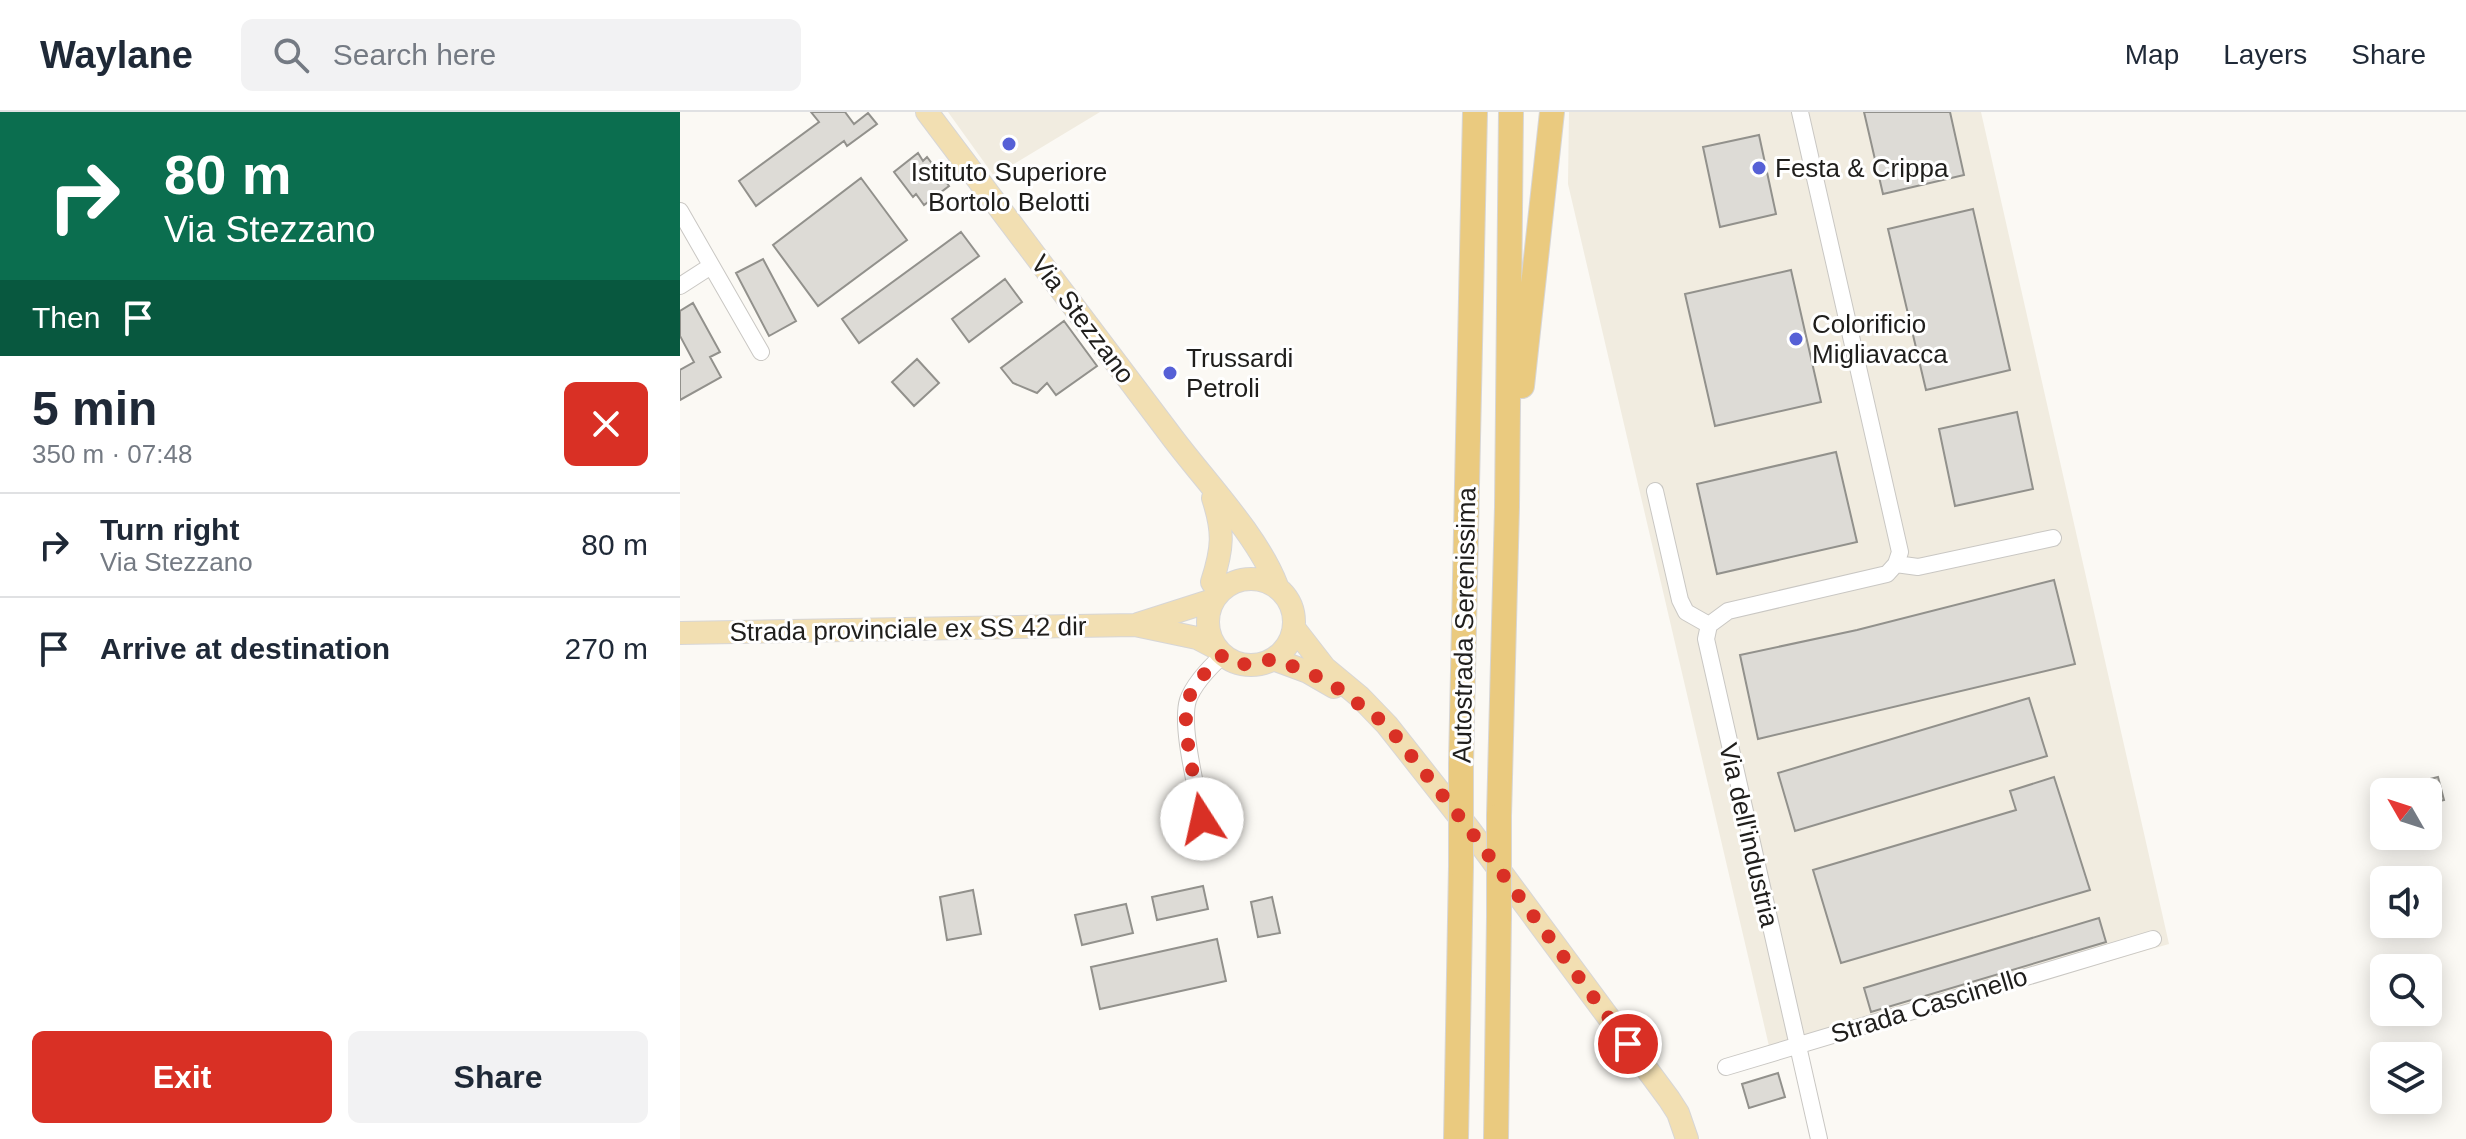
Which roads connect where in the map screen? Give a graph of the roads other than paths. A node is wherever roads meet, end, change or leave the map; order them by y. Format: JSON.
{"nodes":[{"id":1,"x":927,"y":112,"type":"edge"},
{"id":2,"x":1475,"y":112,"type":"edge"},
{"id":3,"x":1511,"y":112,"type":"edge"},
{"id":4,"x":1552,"y":112,"type":"edge"},
{"id":5,"x":1800,"y":112,"type":"edge"},
{"id":6,"x":680,"y":211,"type":"edge"},
{"id":7,"x":711,"y":266,"type":"junction"},
{"id":8,"x":680,"y":286,"type":"edge"},
{"id":9,"x":761,"y":352,"type":"dead end"},
{"id":10,"x":1210,"y":487,"type":"junction"},
{"id":11,"x":1655,"y":491,"type":"dead end"},
{"id":12,"x":1507,"y":507,"type":"junction"},
{"id":13,"x":2053,"y":538,"type":"dead end"},
{"id":14,"x":1896,"y":564,"type":"junction"},
{"id":15,"x":1277,"y":586,"type":"junction"},
{"id":16,"x":1216,"y":596,"type":"junction"},
{"id":17,"x":1135,"y":625,"type":"junction"},
{"id":18,"x":1709,"y":625,"type":"junction"},
{"id":19,"x":1294,"y":628,"type":"junction"},
{"id":20,"x":680,"y":633,"type":"edge"},
{"id":21,"x":1220,"y":651,"type":"junction"},
{"id":22,"x":1273,"y":659,"type":"junction"},
{"id":23,"x":1387,"y":725,"type":"junction"},
{"id":24,"x":1202,"y":819,"type":"dead end"},
{"id":25,"x":2153,"y":939,"type":"dead end"},
{"id":26,"x":1798,"y":1044,"type":"junction"},
{"id":27,"x":1726,"y":1067,"type":"dead end"},
{"id":28,"x":1678,"y":1113,"type":"junction"},
{"id":29,"x":1456,"y":1139,"type":"edge"},
{"id":30,"x":1496,"y":1139,"type":"edge"},
{"id":31,"x":1687,"y":1139,"type":"edge"},
{"id":32,"x":1701,"y":1139,"type":"edge"},
{"id":33,"x":1819,"y":1139,"type":"edge"}],
"edges":[{"from":1,"to":10,"type":"main road","name":"Via Stezzano"},
{"from":2,"to":29,"type":"highway","name":"Autostrada Serenissima","bridge":true},
{"from":3,"to":12,"type":"highway","name":"Autostrada Serenissima"},
{"from":4,"to":12,"type":"highway"},
{"from":5,"to":14,"type":"street"},
{"from":6,"to":7,"type":"street"},
{"from":7,"to":8,"type":"street"},
{"from":7,"to":9,"type":"street"},
{"from":10,"to":15,"type":"main road","name":"Via Stezzano"},
{"from":10,"to":16,"type":"main road","name":"Via Stezzano"},
{"from":11,"to":18,"type":"street"},
{"from":12,"to":30,"type":"highway","name":"Autostrada Serenissima","bridge":true},
{"from":13,"to":14,"type":"street"},
{"from":14,"to":18,"type":"street"},
{"from":15,"to":16,"type":"main road"},
{"from":15,"to":19,"type":"main road","name":"Via Stezzano"},
{"from":16,"to":17,"type":"main road","name":"Strada provinciale ex SS 42 dir"},
{"from":16,"to":21,"type":"main road","name":"Via Stezzano"},
{"from":17,"to":20,"type":"main road","name":"Strada provinciale ex SS 42 dir"},
{"from":17,"to":21,"type":"main road","name":"Strada provinciale ex SS 42 dir"},
{"from":18,"to":26,"type":"street","name":"Via dell'industria"},
{"from":19,"to":22,"type":"main road"},
{"from":19,"to":23,"type":"main road","name":"Via Stezzano"},
{"from":21,"to":22,"type":"main road","name":"Via Stezzano"},
{"from":21,"to":24,"type":"street"},
{"from":22,"to":23,"type":"main road","name":"Via Stezzano"},
{"from":23,"to":28,"type":"main road","name":"Via Stezzano"},
{"from":25,"to":26,"type":"street","name":"Strada Cascinello"},
{"from":26,"to":27,"type":"street"},
{"from":26,"to":33,"type":"street","name":"Strada Cascinello"},
{"from":28,"to":31,"type":"main road","name":"Via Stezzano"},
{"from":28,"to":32,"type":"main road","name":"Via Stezzano"}]}
